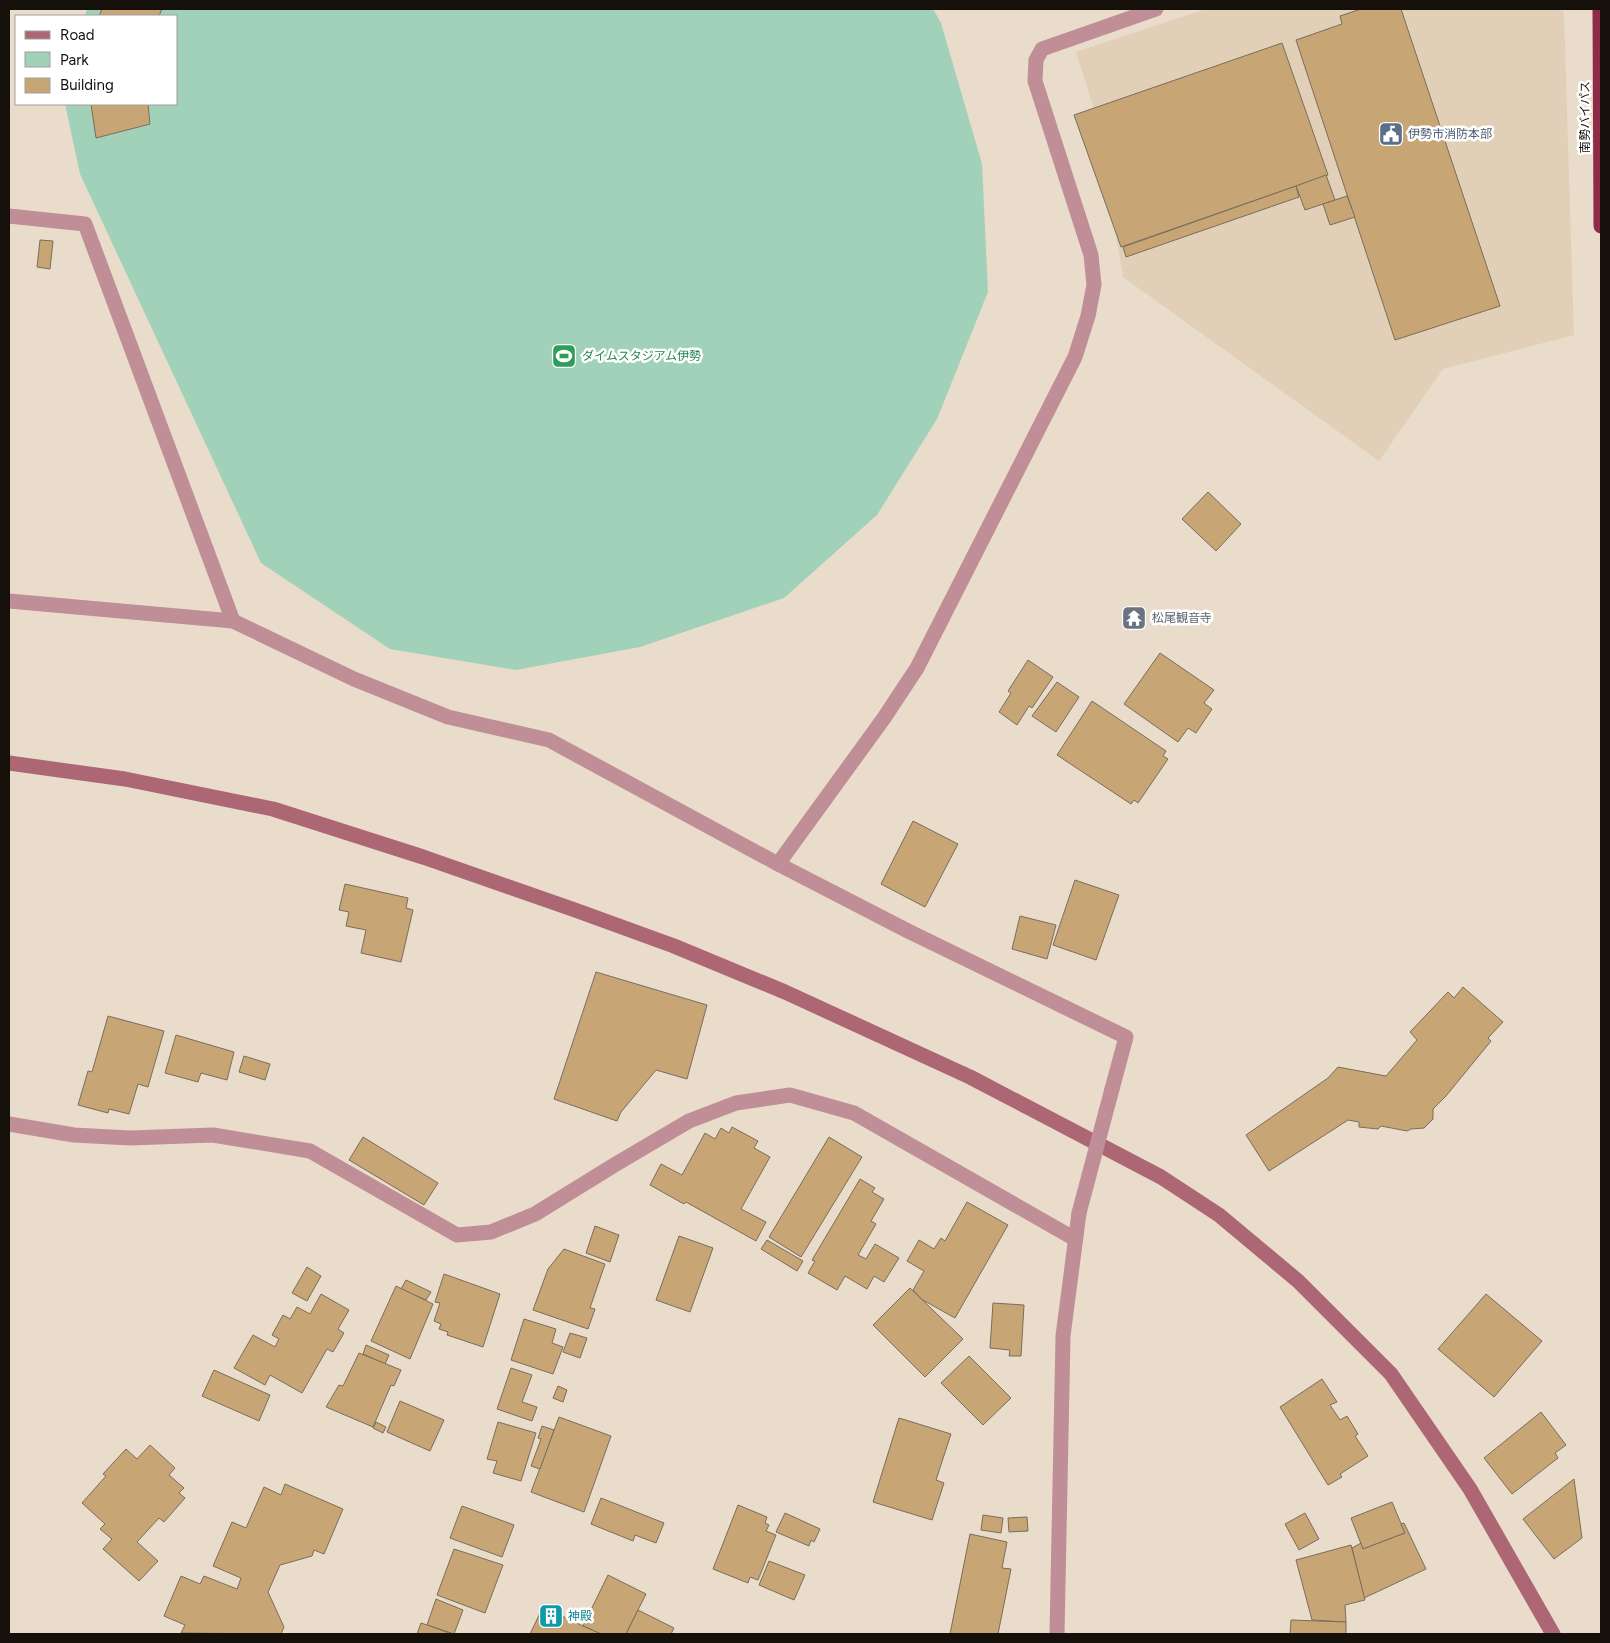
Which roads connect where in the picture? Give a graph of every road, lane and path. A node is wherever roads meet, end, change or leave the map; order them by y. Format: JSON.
{"nodes":[{"id":1,"x":1156,"y":9,"type":"edge"},
{"id":2,"x":1600,"y":9,"type":"edge"},
{"id":3,"x":9,"y":216,"type":"edge"},
{"id":4,"x":1601,"y":226,"type":"edge"},
{"id":5,"x":9,"y":601,"type":"edge"},
{"id":6,"x":233,"y":621,"type":"junction"},
{"id":7,"x":9,"y":763,"type":"edge"},
{"id":8,"x":778,"y":864,"type":"junction"},
{"id":9,"x":9,"y":1124,"type":"edge"},
{"id":10,"x":1075,"y":1239,"type":"junction"},
{"id":11,"x":1057,"y":1634,"type":"edge"},
{"id":12,"x":1553,"y":1634,"type":"edge"}],
"edges":[{"from":1,"to":8,"type":"street"},
{"from":2,"to":4,"type":"highway","name":"南勢バイパス"},
{"from":3,"to":6,"type":"street"},
{"from":5,"to":6,"type":"street"},
{"from":6,"to":8,"type":"street"},
{"from":7,"to":12,"type":"street"},
{"from":8,"to":10,"type":"street","bridge":true},
{"from":9,"to":10,"type":"street"},
{"from":10,"to":11,"type":"street"}]}
